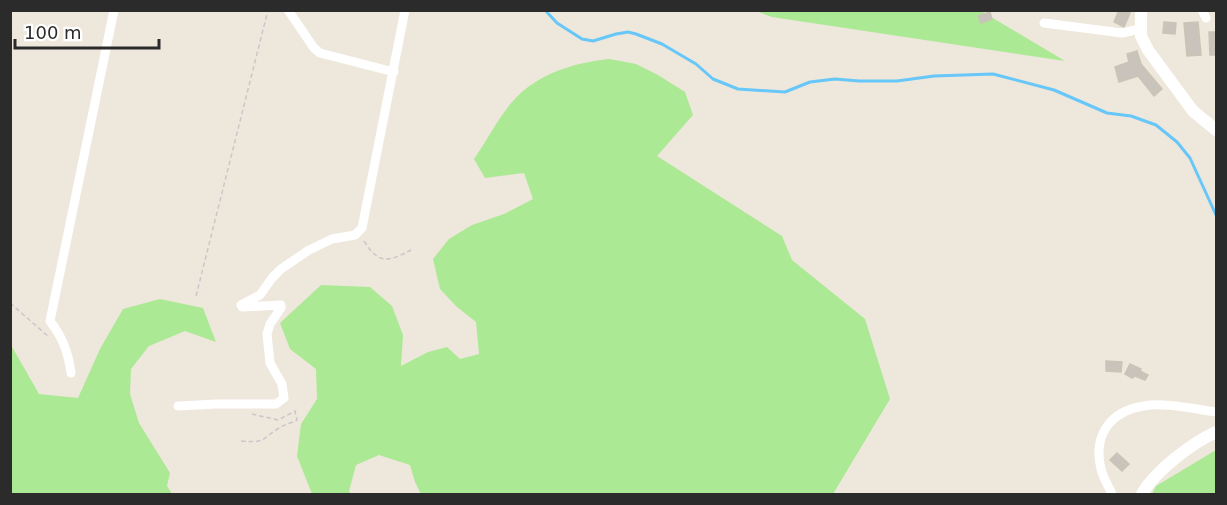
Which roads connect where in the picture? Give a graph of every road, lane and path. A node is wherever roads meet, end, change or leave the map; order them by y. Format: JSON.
{"nodes":[{"id":1,"x":114,"y":10,"type":"edge"},
{"id":2,"x":268,"y":10,"type":"edge"},
{"id":3,"x":288,"y":10,"type":"edge"},
{"id":4,"x":405,"y":10,"type":"edge"},
{"id":5,"x":1141,"y":10,"type":"edge"},
{"id":6,"x":1044,"y":23,"type":"dead end"},
{"id":7,"x":1140,"y":28,"type":"junction"},
{"id":8,"x":394,"y":72,"type":"junction"},
{"id":9,"x":1216,"y":130,"type":"edge"},
{"id":10,"x":362,"y":228,"type":"junction"},
{"id":11,"x":411,"y":250,"type":"dead end"},
{"id":12,"x":195,"y":296,"type":"dead end"},
{"id":13,"x":10,"y":303,"type":"edge"},
{"id":14,"x":51,"y":339,"type":"dead end"},
{"id":15,"x":71,"y":373,"type":"dead end"},
{"id":16,"x":178,"y":406,"type":"dead end"},
{"id":17,"x":1216,"y":412,"type":"edge"},
{"id":18,"x":252,"y":414,"type":"dead end"},
{"id":19,"x":1216,"y":432,"type":"edge"},
{"id":20,"x":241,"y":441,"type":"dead end"},
{"id":21,"x":1112,"y":495,"type":"edge"},
{"id":22,"x":1142,"y":495,"type":"edge"}],
"edges":[{"from":1,"to":15,"type":"street"},
{"from":2,"to":12,"type":"path"},
{"from":3,"to":8,"type":"street"},
{"from":4,"to":8,"type":"street"},
{"from":5,"to":7,"type":"main road"},
{"from":6,"to":7,"type":"street"},
{"from":7,"to":9,"type":"main road"},
{"from":8,"to":10,"type":"street"},
{"from":10,"to":11,"type":"path"},
{"from":10,"to":16,"type":"street"},
{"from":13,"to":14,"type":"path"},
{"from":17,"to":21,"type":"street"},
{"from":18,"to":20,"type":"path"},
{"from":19,"to":22,"type":"main road"}]}
